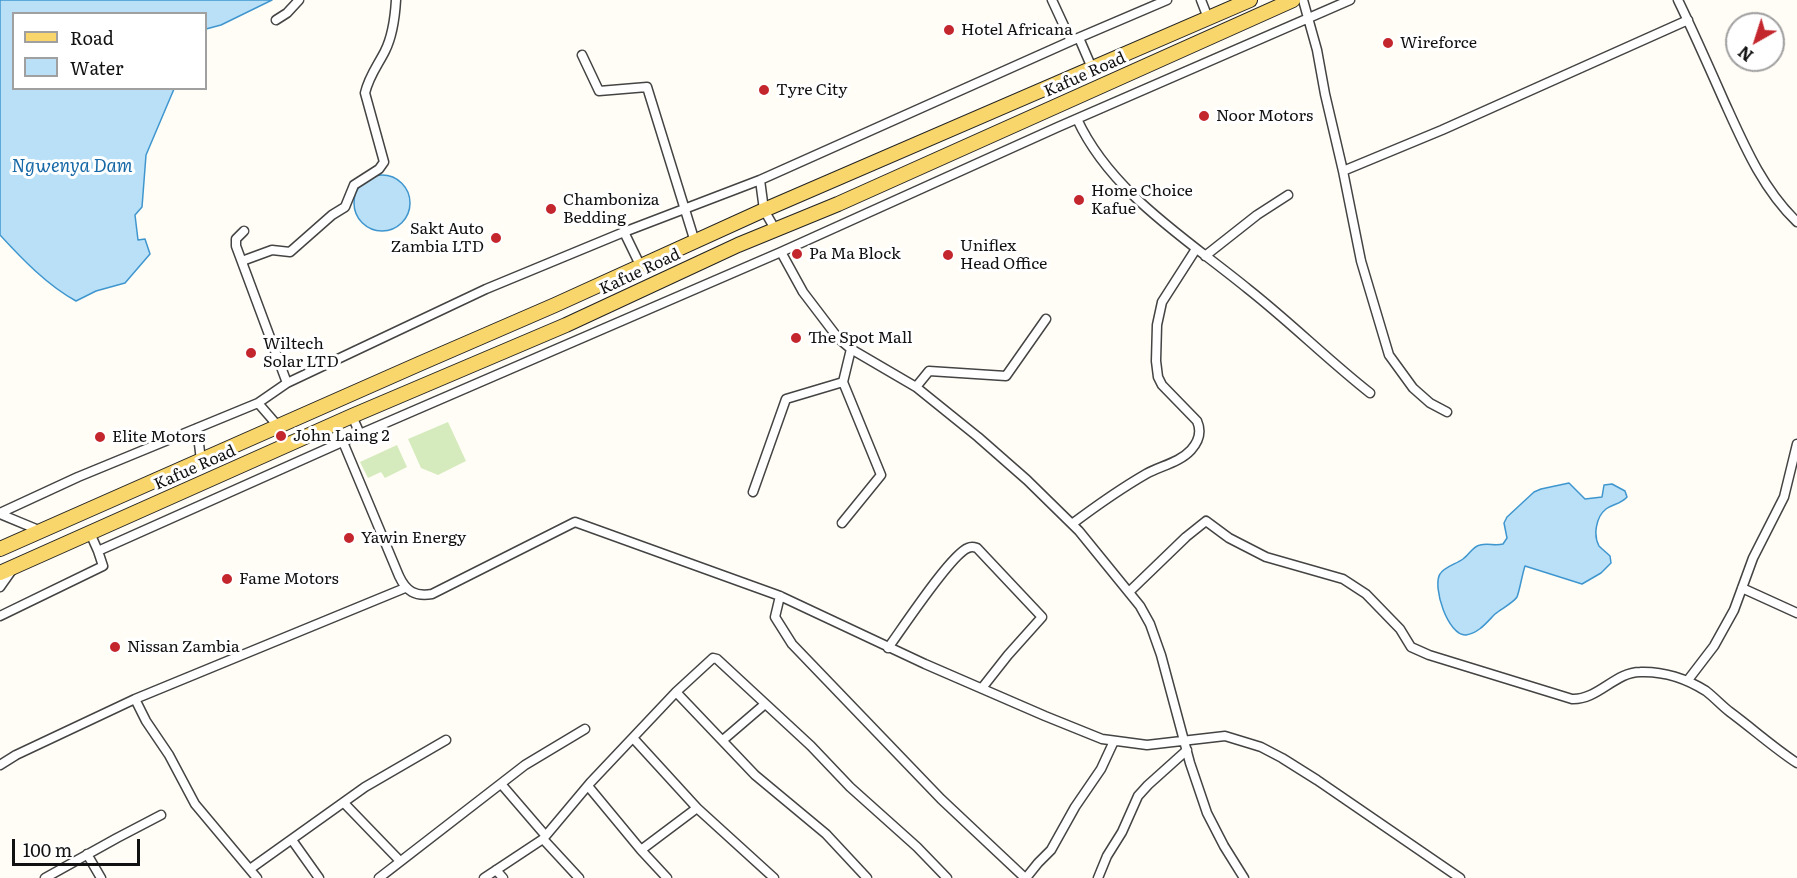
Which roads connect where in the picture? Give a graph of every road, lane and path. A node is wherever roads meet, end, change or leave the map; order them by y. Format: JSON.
{"nodes":[{"id":1,"x":299,"y":0,"type":"edge"},
{"id":2,"x":396,"y":0,"type":"edge"},
{"id":3,"x":1052,"y":0,"type":"edge"},
{"id":4,"x":1167,"y":0,"type":"edge"},
{"id":5,"x":1201,"y":0,"type":"edge"},
{"id":6,"x":1250,"y":0,"type":"edge"},
{"id":7,"x":1293,"y":0,"type":"edge"},
{"id":8,"x":1303,"y":0,"type":"edge"},
{"id":9,"x":1350,"y":0,"type":"edge"},
{"id":10,"x":1678,"y":0,"type":"edge"},
{"id":11,"x":1309,"y":17,"type":"junction"},
{"id":12,"x":1208,"y":18,"type":"junction"},
{"id":13,"x":276,"y":20,"type":"dead end"},
{"id":14,"x":1688,"y":20,"type":"junction"},
{"id":15,"x":1075,"y":39,"type":"junction"},
{"id":16,"x":582,"y":56,"type":"dead end"},
{"id":17,"x":1092,"y":68,"type":"junction"},
{"id":18,"x":1051,"y":109,"type":"junction"},
{"id":19,"x":1077,"y":119,"type":"junction"},
{"id":20,"x":1058,"y":127,"type":"junction"},
{"id":21,"x":1343,"y":171,"type":"junction"},
{"id":22,"x":760,"y":180,"type":"junction"},
{"id":23,"x":1288,"y":195,"type":"dead end"},
{"id":24,"x":684,"y":209,"type":"junction"},
{"id":25,"x":764,"y":210,"type":"junction"},
{"id":26,"x":1797,"y":222,"type":"edge"},
{"id":27,"x":775,"y":229,"type":"junction"},
{"id":28,"x":244,"y":231,"type":"dead end"},
{"id":29,"x":624,"y":232,"type":"junction"},
{"id":30,"x":695,"y":242,"type":"junction"},
{"id":31,"x":1196,"y":249,"type":"junction"},
{"id":32,"x":781,"y":252,"type":"junction"},
{"id":33,"x":1205,"y":256,"type":"junction"},
{"id":34,"x":242,"y":261,"type":"junction"},
{"id":35,"x":640,"y":266,"type":"junction"},
{"id":36,"x":1046,"y":319,"type":"dead end"},
{"id":37,"x":851,"y":349,"type":"junction"},
{"id":38,"x":843,"y":382,"type":"junction"},
{"id":39,"x":287,"y":383,"type":"junction"},
{"id":40,"x":916,"y":387,"type":"junction"},
{"id":41,"x":1370,"y":393,"type":"dead end"},
{"id":42,"x":258,"y":403,"type":"junction"},
{"id":43,"x":1447,"y":411,"type":"dead end"},
{"id":44,"x":352,"y":416,"type":"junction"},
{"id":45,"x":278,"y":426,"type":"junction"},
{"id":46,"x":197,"y":428,"type":"junction"},
{"id":47,"x":360,"y":434,"type":"junction"},
{"id":48,"x":344,"y":442,"type":"junction"},
{"id":49,"x":1797,"y":444,"type":"edge"},
{"id":50,"x":201,"y":460,"type":"junction"},
{"id":51,"x":753,"y":492,"type":"dead end"},
{"id":52,"x":0,"y":513,"type":"edge"},
{"id":53,"x":842,"y":523,"type":"dead end"},
{"id":54,"x":1072,"y":524,"type":"junction"},
{"id":55,"x":40,"y":531,"type":"junction"},
{"id":56,"x":90,"y":534,"type":"junction"},
{"id":57,"x":0,"y":549,"type":"edge"},
{"id":58,"x":98,"y":551,"type":"junction"},
{"id":59,"x":16,"y":566,"type":"junction"},
{"id":60,"x":0,"y":573,"type":"edge"},
{"id":61,"x":0,"y":587,"type":"edge"},
{"id":62,"x":405,"y":588,"type":"junction"},
{"id":63,"x":1742,"y":588,"type":"junction"},
{"id":64,"x":1129,"y":592,"type":"junction"},
{"id":65,"x":780,"y":596,"type":"junction"},
{"id":66,"x":1797,"y":613,"type":"edge"},
{"id":67,"x":0,"y":616,"type":"edge"},
{"id":68,"x":888,"y":648,"type":"junction"},
{"id":69,"x":1688,"y":680,"type":"junction"},
{"id":70,"x":982,"y":688,"type":"junction"},
{"id":71,"x":676,"y":692,"type":"junction"},
{"id":72,"x":135,"y":699,"type":"junction"},
{"id":73,"x":765,"y":704,"type":"junction"},
{"id":74,"x":585,"y":729,"type":"dead end"},
{"id":75,"x":633,"y":738,"type":"junction"},
{"id":76,"x":1185,"y":739,"type":"junction"},
{"id":77,"x":446,"y":740,"type":"dead end"},
{"id":78,"x":723,"y":740,"type":"junction"},
{"id":79,"x":1114,"y":741,"type":"junction"},
{"id":80,"x":1187,"y":750,"type":"junction"},
{"id":81,"x":1797,"y":763,"type":"edge"},
{"id":82,"x":0,"y":765,"type":"edge"},
{"id":83,"x":502,"y":785,"type":"junction"},
{"id":84,"x":588,"y":786,"type":"junction"},
{"id":85,"x":344,"y":803,"type":"junction"},
{"id":86,"x":697,"y":808,"type":"junction"},
{"id":87,"x":161,"y":815,"type":"dead end"},
{"id":88,"x":544,"y":837,"type":"junction"},
{"id":89,"x":292,"y":840,"type":"junction"},
{"id":90,"x":641,"y":850,"type":"junction"},
{"id":91,"x":87,"y":854,"type":"junction"},
{"id":92,"x":400,"y":861,"type":"junction"},
{"id":93,"x":250,"y":869,"type":"junction"},
{"id":94,"x":496,"y":870,"type":"junction"},
{"id":95,"x":45,"y":878,"type":"edge"},
{"id":96,"x":101,"y":878,"type":"edge"},
{"id":97,"x":257,"y":878,"type":"edge"},
{"id":98,"x":319,"y":878,"type":"edge"},
{"id":99,"x":379,"y":878,"type":"edge"},
{"id":100,"x":484,"y":878,"type":"edge"},
{"id":101,"x":503,"y":878,"type":"edge"},
{"id":102,"x":579,"y":878,"type":"edge"},
{"id":103,"x":667,"y":878,"type":"edge"},
{"id":104,"x":774,"y":878,"type":"edge"},
{"id":105,"x":867,"y":878,"type":"edge"},
{"id":106,"x":947,"y":878,"type":"edge"},
{"id":107,"x":1026,"y":878,"type":"edge"},
{"id":108,"x":1098,"y":878,"type":"edge"},
{"id":109,"x":1244,"y":878,"type":"edge"},
{"id":110,"x":1460,"y":878,"type":"edge"}],
"edges":[{"from":1,"to":13,"type":"street"},
{"from":2,"to":34,"type":"street"},
{"from":3,"to":15,"type":"street"},
{"from":4,"to":15,"type":"street"},
{"from":5,"to":12,"type":"street"},
{"from":6,"to":12,"type":"main road","name":"Kafue Road"},
{"from":7,"to":18,"type":"main road","name":"Kafue Road"},
{"from":8,"to":11,"type":"street"},
{"from":9,"to":11,"type":"street"},
{"from":10,"to":14,"type":"street"},
{"from":11,"to":19,"type":"street"},
{"from":11,"to":21,"type":"street"},
{"from":12,"to":17,"type":"main road","name":"Kafue Road"},
{"from":14,"to":21,"type":"street"},
{"from":14,"to":26,"type":"street"},
{"from":15,"to":17,"type":"street"},
{"from":15,"to":22,"type":"street"},
{"from":16,"to":24,"type":"street"},
{"from":17,"to":25,"type":"main road","name":"Kafue Road"},
{"from":18,"to":20,"type":"street"},
{"from":18,"to":27,"type":"main road","name":"Kafue Road"},
{"from":19,"to":20,"type":"street"},
{"from":19,"to":31,"type":"street"},
{"from":20,"to":32,"type":"street"},
{"from":21,"to":43,"type":"street"},
{"from":22,"to":24,"type":"street"},
{"from":22,"to":25,"type":"street"},
{"from":23,"to":33,"type":"street"},
{"from":24,"to":29,"type":"street"},
{"from":24,"to":30,"type":"street"},
{"from":25,"to":27,"type":"street"},
{"from":25,"to":30,"type":"main road","name":"Kafue Road"},
{"from":27,"to":44,"type":"main road","name":"Kafue Road"},
{"from":28,"to":34,"type":"street"},
{"from":29,"to":35,"type":"street"},
{"from":29,"to":39,"type":"street"},
{"from":30,"to":35,"type":"main road","name":"Kafue Road"},
{"from":31,"to":33,"type":"street"},
{"from":31,"to":54,"type":"street"},
{"from":32,"to":37,"type":"street"},
{"from":32,"to":47,"type":"street"},
{"from":33,"to":41,"type":"street"},
{"from":34,"to":39,"type":"street"},
{"from":35,"to":45,"type":"main road","name":"Kafue Road"},
{"from":36,"to":40,"type":"street"},
{"from":37,"to":38,"type":"street"},
{"from":37,"to":40,"type":"street"},
{"from":38,"to":51,"type":"street"},
{"from":38,"to":53,"type":"street"},
{"from":39,"to":42,"type":"street"},
{"from":40,"to":54,"type":"street"},
{"from":42,"to":45,"type":"street"},
{"from":42,"to":46,"type":"street"},
{"from":44,"to":47,"type":"street"},
{"from":44,"to":56,"type":"main road","name":"Kafue Road"},
{"from":45,"to":50,"type":"main road","name":"Kafue Road"},
{"from":46,"to":50,"type":"street"},
{"from":46,"to":52,"type":"street"},
{"from":47,"to":48,"type":"street"},
{"from":48,"to":58,"type":"street"},
{"from":48,"to":62,"type":"street"},
{"from":49,"to":63,"type":"street"},
{"from":50,"to":55,"type":"main road","name":"Kafue Road"},
{"from":52,"to":55,"type":"street"},
{"from":54,"to":64,"type":"street"},
{"from":55,"to":57,"type":"main road","name":"Kafue Road"},
{"from":56,"to":58,"type":"street"},
{"from":56,"to":59,"type":"main road","name":"Kafue Road"},
{"from":58,"to":67,"type":"street"},
{"from":59,"to":60,"type":"main road","name":"Kafue Road"},
{"from":59,"to":61,"type":"street"},
{"from":62,"to":65,"type":"street"},
{"from":62,"to":72,"type":"street"},
{"from":63,"to":66,"type":"street"},
{"from":63,"to":69,"type":"street"},
{"from":64,"to":69,"type":"street"},
{"from":64,"to":76,"type":"street"},
{"from":65,"to":68,"type":"street"},
{"from":65,"to":107,"type":"street"},
{"from":68,"to":70,"type":"street"},
{"from":68,"to":70,"type":"street"},
{"from":69,"to":81,"type":"street"},
{"from":70,"to":79,"type":"street"},
{"from":71,"to":73,"type":"street"},
{"from":71,"to":75,"type":"street"},
{"from":71,"to":78,"type":"street"},
{"from":72,"to":82,"type":"street"},
{"from":72,"to":93,"type":"street"},
{"from":73,"to":78,"type":"street"},
{"from":73,"to":106,"type":"street"},
{"from":74,"to":83,"type":"street"},
{"from":75,"to":84,"type":"street"},
{"from":75,"to":86,"type":"street"},
{"from":76,"to":79,"type":"street"},
{"from":76,"to":80,"type":"street"},
{"from":76,"to":110,"type":"street"},
{"from":77,"to":85,"type":"street"},
{"from":78,"to":105,"type":"street"},
{"from":79,"to":107,"type":"street"},
{"from":80,"to":108,"type":"street"},
{"from":80,"to":109,"type":"street"},
{"from":83,"to":88,"type":"street"},
{"from":83,"to":92,"type":"street"},
{"from":84,"to":88,"type":"street"},
{"from":84,"to":90,"type":"street"},
{"from":85,"to":89,"type":"street"},
{"from":85,"to":92,"type":"street"},
{"from":86,"to":90,"type":"street"},
{"from":86,"to":104,"type":"street"},
{"from":87,"to":91,"type":"street"},
{"from":88,"to":94,"type":"street"},
{"from":88,"to":102,"type":"street"},
{"from":89,"to":93,"type":"street"},
{"from":89,"to":98,"type":"street"},
{"from":90,"to":103,"type":"street"},
{"from":91,"to":95,"type":"street"},
{"from":91,"to":96,"type":"street"},
{"from":92,"to":99,"type":"street"},
{"from":93,"to":97,"type":"street"},
{"from":94,"to":100,"type":"street"},
{"from":94,"to":101,"type":"street"}]}
